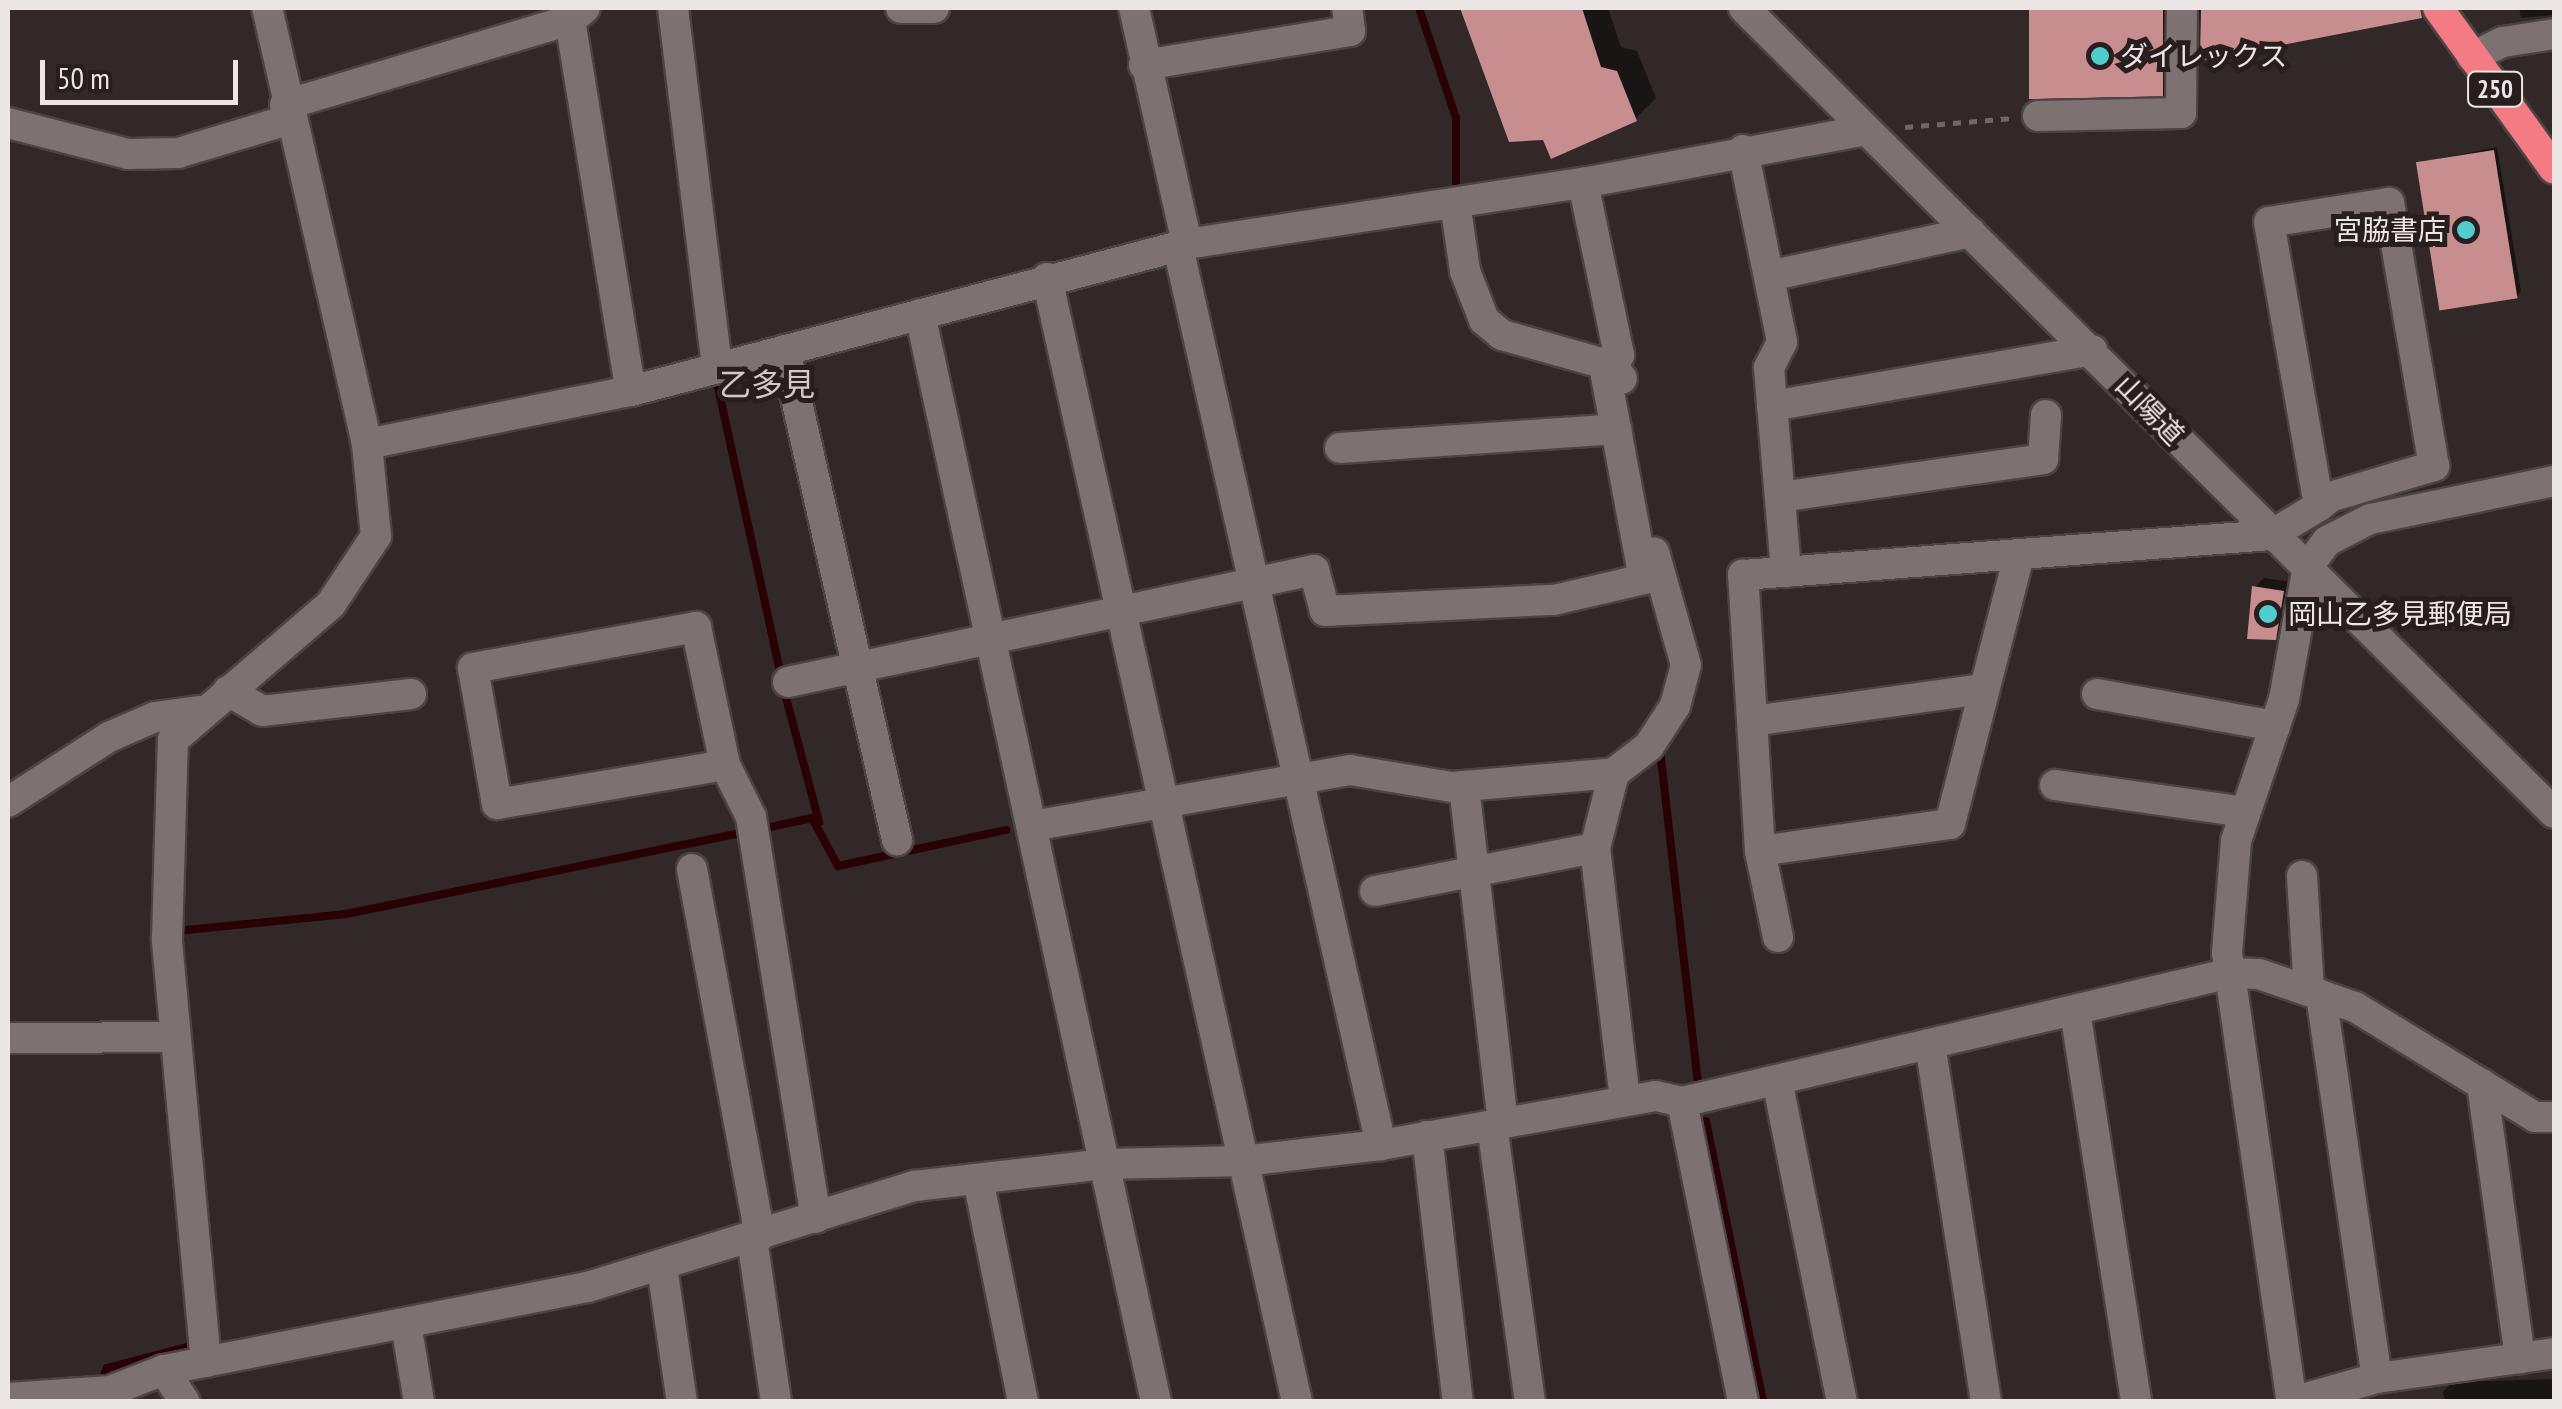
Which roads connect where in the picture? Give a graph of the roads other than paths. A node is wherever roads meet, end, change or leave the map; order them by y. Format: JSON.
{"nodes":[{"id":1,"x":267,"y":8,"type":"edge"},
{"id":2,"x":673,"y":8,"type":"edge"},
{"id":3,"x":902,"y":8,"type":"edge"},
{"id":4,"x":934,"y":8,"type":"edge"},
{"id":5,"x":1134,"y":8,"type":"edge"},
{"id":6,"x":1346,"y":8,"type":"edge"},
{"id":7,"x":1744,"y":8,"type":"edge"},
{"id":8,"x":2182,"y":8,"type":"edge"},
{"id":9,"x":2438,"y":8,"type":"edge"},
{"id":10,"x":578,"y":14,"type":"edge"},
{"id":11,"x":2554,"y":34,"type":"edge"},
{"id":12,"x":2472,"y":57,"type":"junction"},
{"id":13,"x":1144,"y":65,"type":"junction"},
{"id":14,"x":286,"y":112,"type":"junction"},
{"id":15,"x":2038,"y":116,"type":"road end"},
{"id":16,"x":8,"y":123,"type":"edge"},
{"id":17,"x":1862,"y":131,"type":"junction"},
{"id":18,"x":1743,"y":150,"type":"junction"},
{"id":19,"x":2554,"y":169,"type":"edge"},
{"id":20,"x":1583,"y":183,"type":"junction"},
{"id":21,"x":1454,"y":203,"type":"junction"},
{"id":22,"x":1970,"y":232,"type":"junction"},
{"id":23,"x":1183,"y":245,"type":"junction"},
{"id":24,"x":1769,"y":276,"type":"junction"},
{"id":25,"x":1048,"y":278,"type":"junction"},
{"id":26,"x":920,"y":314,"type":"junction"},
{"id":27,"x":785,"y":350,"type":"junction"},
{"id":28,"x":2092,"y":350,"type":"junction"},
{"id":29,"x":1612,"y":366,"type":"junction"},
{"id":30,"x":717,"y":368,"type":"junction"},
{"id":31,"x":631,"y":391,"type":"junction"},
{"id":32,"x":1772,"y":406,"type":"junction"},
{"id":33,"x":2046,"y":414,"type":"dead end"},
{"id":34,"x":1616,"y":429,"type":"junction"},
{"id":35,"x":367,"y":444,"type":"junction"},
{"id":36,"x":1340,"y":448,"type":"dead end"},
{"id":37,"x":2554,"y":481,"type":"edge"},
{"id":38,"x":1780,"y":497,"type":"junction"},
{"id":39,"x":2319,"y":506,"type":"junction"},
{"id":40,"x":2271,"y":536,"type":"junction"},
{"id":41,"x":2018,"y":555,"type":"junction"},
{"id":42,"x":2308,"y":566,"type":"junction"},
{"id":43,"x":1786,"y":572,"type":"junction"},
{"id":44,"x":1253,"y":581,"type":"junction"},
{"id":45,"x":1121,"y":610,"type":"junction"},
{"id":46,"x":991,"y":638,"type":"junction"},
{"id":47,"x":858,"y":666,"type":"junction"},
{"id":48,"x":788,"y":682,"type":"dead end"},
{"id":49,"x":1984,"y":690,"type":"junction"},
{"id":50,"x":228,"y":692,"type":"junction"},
{"id":51,"x":411,"y":694,"type":"dead end"},
{"id":52,"x":2097,"y":694,"type":"dead end"},
{"id":53,"x":199,"y":711,"type":"junction"},
{"id":54,"x":1752,"y":722,"type":"junction"},
{"id":55,"x":2275,"y":726,"type":"junction"},
{"id":56,"x":725,"y":765,"type":"junction"},
{"id":57,"x":1614,"y":772,"type":"junction"},
{"id":58,"x":1297,"y":775,"type":"junction"},
{"id":59,"x":2055,"y":785,"type":"dead end"},
{"id":60,"x":1464,"y":786,"type":"junction"},
{"id":61,"x":8,"y":802,"type":"edge"},
{"id":62,"x":1164,"y":803,"type":"junction"},
{"id":63,"x":2246,"y":812,"type":"junction"},
{"id":64,"x":2554,"y":812,"type":"edge"},
{"id":65,"x":1032,"y":826,"type":"junction"},
{"id":66,"x":897,"y":840,"type":"dead end"},
{"id":67,"x":1594,"y":848,"type":"junction"},
{"id":68,"x":1760,"y":851,"type":"junction"},
{"id":69,"x":692,"y":869,"type":"dead end"},
{"id":70,"x":1472,"y":872,"type":"junction"},
{"id":71,"x":2302,"y":876,"type":"dead end"},
{"id":72,"x":1375,"y":891,"type":"dead end"},
{"id":73,"x":1778,"y":937,"type":"dead end"},
{"id":74,"x":2231,"y":973,"type":"junction"},
{"id":75,"x":2315,"y":993,"type":"junction"},
{"id":76,"x":2075,"y":1011,"type":"junction"},
{"id":77,"x":8,"y":1038,"type":"edge"},
{"id":78,"x":166,"y":1038,"type":"junction"},
{"id":79,"x":1930,"y":1044,"type":"junction"},
{"id":80,"x":1777,"y":1080,"type":"junction"},
{"id":81,"x":2482,"y":1084,"type":"junction"},
{"id":82,"x":1625,"y":1100,"type":"junction"},
{"id":83,"x":1682,"y":1102,"type":"junction"},
{"id":84,"x":2554,"y":1117,"type":"edge"},
{"id":85,"x":1497,"y":1124,"type":"junction"},
{"id":86,"x":1428,"y":1136,"type":"junction"},
{"id":87,"x":1380,"y":1145,"type":"junction"},
{"id":88,"x":1244,"y":1161,"type":"junction"},
{"id":89,"x":1106,"y":1164,"type":"junction"},
{"id":90,"x":978,"y":1179,"type":"junction"},
{"id":91,"x":816,"y":1218,"type":"junction"},
{"id":92,"x":756,"y":1237,"type":"junction"},
{"id":93,"x":662,"y":1267,"type":"junction"},
{"id":94,"x":406,"y":1324,"type":"junction"},
{"id":95,"x":2554,"y":1354,"type":"edge"},
{"id":96,"x":2520,"y":1358,"type":"junction"},
{"id":97,"x":206,"y":1362,"type":"junction"},
{"id":98,"x":164,"y":1370,"type":"junction"},
{"id":99,"x":2377,"y":1378,"type":"junction"},
{"id":100,"x":106,"y":1394,"type":"edge"},
{"id":101,"x":8,"y":1398,"type":"edge"},
{"id":102,"x":185,"y":1402,"type":"edge"},
{"id":103,"x":419,"y":1402,"type":"edge"},
{"id":104,"x":682,"y":1402,"type":"edge"},
{"id":105,"x":776,"y":1402,"type":"edge"},
{"id":106,"x":1023,"y":1402,"type":"edge"},
{"id":107,"x":1156,"y":1402,"type":"edge"},
{"id":108,"x":1297,"y":1402,"type":"edge"},
{"id":109,"x":1458,"y":1402,"type":"edge"},
{"id":110,"x":1530,"y":1402,"type":"edge"},
{"id":111,"x":1743,"y":1402,"type":"edge"},
{"id":112,"x":1842,"y":1402,"type":"edge"},
{"id":113,"x":1986,"y":1402,"type":"edge"},
{"id":114,"x":2136,"y":1402,"type":"edge"}],
"edges":[{"from":1,"to":14,"type":"street"},
{"from":2,"to":30,"type":"street"},
{"from":3,"to":4,"type":"street"},
{"from":5,"to":13,"type":"street"},
{"from":6,"to":13,"type":"street"},
{"from":7,"to":17,"type":"street","name":"山陽道"},
{"from":8,"to":15,"type":"street"},
{"from":9,"to":12,"type":"highway","number":"250"},
{"from":10,"to":14,"type":"street"},
{"from":10,"to":31,"type":"street"},
{"from":11,"to":12,"type":"street"},
{"from":12,"to":19,"type":"highway","number":"250"},
{"from":13,"to":23,"type":"street"},
{"from":14,"to":16,"type":"street"},
{"from":14,"to":35,"type":"street"},
{"from":17,"to":18,"type":"street"},
{"from":17,"to":22,"type":"street","name":"山陽道"},
{"from":18,"to":20,"type":"street"},
{"from":18,"to":24,"type":"street"},
{"from":20,"to":21,"type":"street"},
{"from":20,"to":29,"type":"street"},
{"from":21,"to":23,"type":"street"},
{"from":21,"to":29,"type":"street"},
{"from":22,"to":24,"type":"street"},
{"from":22,"to":28,"type":"street","name":"山陽道"},
{"from":23,"to":25,"type":"street"},
{"from":23,"to":44,"type":"street"},
{"from":24,"to":32,"type":"street"},
{"from":25,"to":26,"type":"street"},
{"from":25,"to":45,"type":"street"},
{"from":26,"to":27,"type":"street"},
{"from":26,"to":46,"type":"street"},
{"from":27,"to":30,"type":"street"},
{"from":27,"to":47,"type":"street"},
{"from":28,"to":32,"type":"street"},
{"from":28,"to":40,"type":"street","name":"山陽道"},
{"from":29,"to":34,"type":"street"},
{"from":29,"to":57,"type":"street"},
{"from":30,"to":31,"type":"street"},
{"from":31,"to":35,"type":"street"},
{"from":32,"to":38,"type":"street"},
{"from":33,"to":38,"type":"street"},
{"from":34,"to":36,"type":"street"},
{"from":34,"to":44,"type":"street"},
{"from":35,"to":50,"type":"street"},
{"from":37,"to":42,"type":"street"},
{"from":38,"to":43,"type":"street"},
{"from":39,"to":39,"type":"street"},
{"from":39,"to":40,"type":"street"},
{"from":40,"to":41,"type":"street"},
{"from":40,"to":42,"type":"street","name":"山陽道"},
{"from":41,"to":43,"type":"street"},
{"from":41,"to":49,"type":"street"},
{"from":42,"to":55,"type":"street"},
{"from":42,"to":64,"type":"street","name":"山陽道"},
{"from":43,"to":54,"type":"street"},
{"from":44,"to":45,"type":"street"},
{"from":44,"to":58,"type":"street"},
{"from":45,"to":46,"type":"street"},
{"from":45,"to":62,"type":"street"},
{"from":46,"to":47,"type":"street"},
{"from":46,"to":65,"type":"street"},
{"from":47,"to":48,"type":"street"},
{"from":47,"to":66,"type":"street"},
{"from":49,"to":54,"type":"street"},
{"from":49,"to":68,"type":"street"},
{"from":50,"to":51,"type":"street"},
{"from":50,"to":53,"type":"street"},
{"from":52,"to":55,"type":"street"},
{"from":53,"to":61,"type":"street"},
{"from":53,"to":78,"type":"street"},
{"from":54,"to":68,"type":"street"},
{"from":55,"to":63,"type":"street"},
{"from":56,"to":56,"type":"street"},
{"from":56,"to":91,"type":"street"},
{"from":57,"to":60,"type":"street"},
{"from":57,"to":67,"type":"street"},
{"from":58,"to":60,"type":"street"},
{"from":58,"to":62,"type":"street"},
{"from":58,"to":87,"type":"street"},
{"from":59,"to":63,"type":"street"},
{"from":60,"to":70,"type":"street"},
{"from":62,"to":65,"type":"street"},
{"from":62,"to":88,"type":"street"},
{"from":63,"to":74,"type":"street"},
{"from":65,"to":89,"type":"street"},
{"from":67,"to":70,"type":"street"},
{"from":67,"to":82,"type":"street"},
{"from":68,"to":73,"type":"street"},
{"from":69,"to":92,"type":"street"},
{"from":70,"to":72,"type":"street"},
{"from":70,"to":85,"type":"street"},
{"from":71,"to":75,"type":"street"},
{"from":74,"to":75,"type":"street"},
{"from":74,"to":76,"type":"street"},
{"from":74,"to":99,"type":"street"},
{"from":75,"to":81,"type":"street"},
{"from":75,"to":99,"type":"street"},
{"from":76,"to":79,"type":"street"},
{"from":76,"to":114,"type":"street"},
{"from":77,"to":78,"type":"street"},
{"from":78,"to":97,"type":"street"},
{"from":79,"to":80,"type":"street"},
{"from":79,"to":113,"type":"street"},
{"from":80,"to":83,"type":"street"},
{"from":80,"to":112,"type":"street"},
{"from":81,"to":84,"type":"street"},
{"from":81,"to":96,"type":"street"},
{"from":82,"to":83,"type":"street"},
{"from":82,"to":85,"type":"street"},
{"from":83,"to":111,"type":"street"},
{"from":85,"to":86,"type":"street"},
{"from":85,"to":110,"type":"street"},
{"from":86,"to":87,"type":"street"},
{"from":86,"to":109,"type":"street"},
{"from":87,"to":88,"type":"street"},
{"from":88,"to":89,"type":"street"},
{"from":88,"to":108,"type":"street"},
{"from":89,"to":90,"type":"street"},
{"from":89,"to":107,"type":"street"},
{"from":90,"to":91,"type":"street"},
{"from":90,"to":106,"type":"street"},
{"from":91,"to":92,"type":"street"},
{"from":92,"to":93,"type":"street"},
{"from":92,"to":105,"type":"street"},
{"from":93,"to":94,"type":"street"},
{"from":93,"to":104,"type":"street"},
{"from":94,"to":97,"type":"street"},
{"from":94,"to":103,"type":"street"},
{"from":95,"to":96,"type":"street"},
{"from":96,"to":99,"type":"street"},
{"from":97,"to":98,"type":"street"},
{"from":98,"to":100,"type":"street"},
{"from":98,"to":102,"type":"street"},
{"from":100,"to":101,"type":"street"}]}
